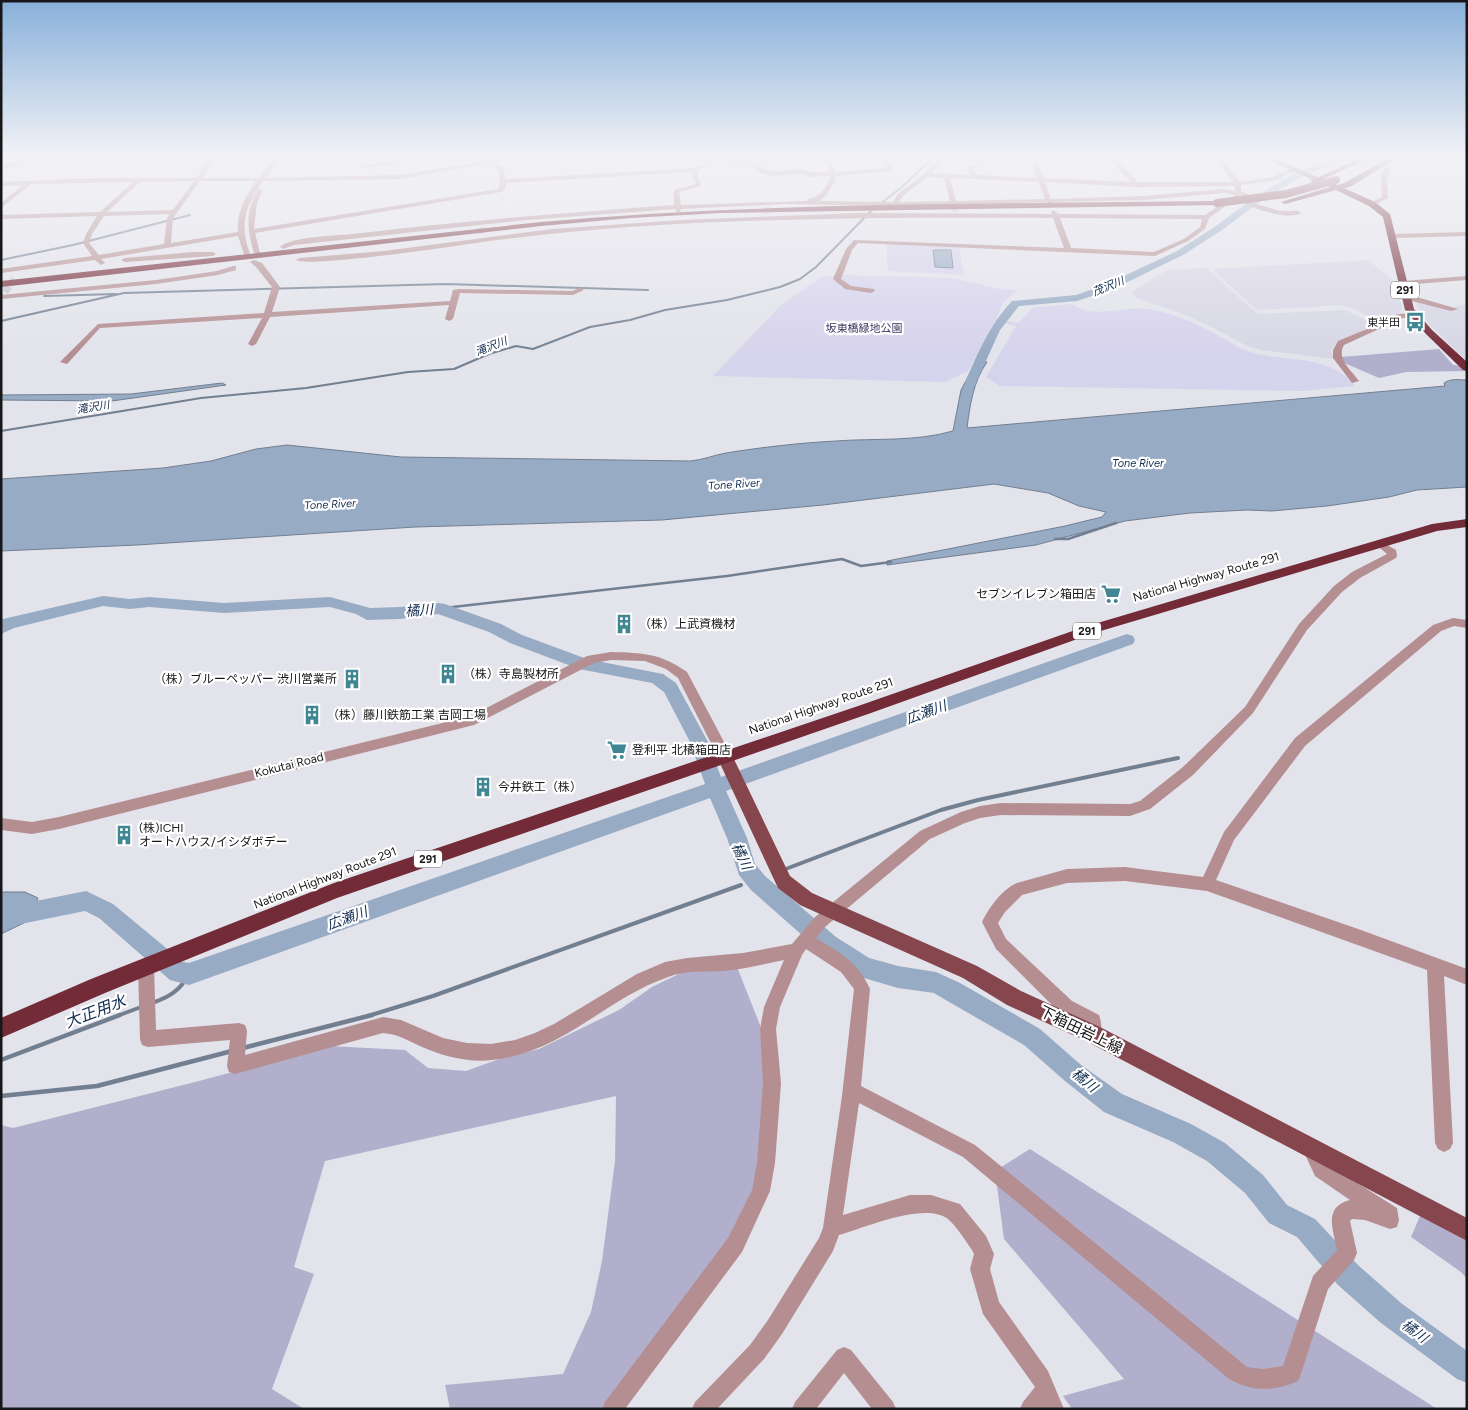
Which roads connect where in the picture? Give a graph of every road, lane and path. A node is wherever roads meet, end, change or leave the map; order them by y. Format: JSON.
{"nodes":[{"id":1,"x":97,"y":223,"type":"edge"},
{"id":2,"x":169,"y":223,"type":"edge"},
{"id":3,"x":242,"y":223,"type":"edge"},
{"id":4,"x":251,"y":223,"type":"edge"},
{"id":5,"x":306,"y":223,"type":"edge"},
{"id":6,"x":507,"y":223,"type":"edge"},
{"id":7,"x":552,"y":223,"type":"edge"},
{"id":8,"x":560,"y":223,"type":"edge"},
{"id":9,"x":656,"y":223,"type":"edge"},
{"id":10,"x":1057,"y":223,"type":"edge"},
{"id":11,"x":1205,"y":223,"type":"edge"},
{"id":12,"x":1389,"y":223,"type":"edge"},
{"id":13,"x":541,"y":224,"type":"junction"},
{"id":14,"x":251,"y":232,"type":"junction"},
{"id":15,"x":240,"y":233,"type":"junction"},
{"id":16,"x":1467,"y":234,"type":"edge"},
{"id":17,"x":1392,"y":236,"type":"junction"},
{"id":18,"x":210,"y":239,"type":"junction"},
{"id":19,"x":168,"y":246,"type":"junction"},
{"id":20,"x":283,"y":246,"type":"junction"},
{"id":21,"x":1068,"y":250,"type":"junction"},
{"id":22,"x":257,"y":251,"type":"junction"},
{"id":23,"x":246,"y":252,"type":"junction"},
{"id":24,"x":213,"y":253,"type":"junction"},
{"id":25,"x":99,"y":260,"type":"junction"},
{"id":26,"x":300,"y":260,"type":"junction"},
{"id":27,"x":263,"y":263,"type":"junction"},
{"id":28,"x":1,"y":271,"type":"edge"},
{"id":29,"x":16,"y":274,"type":"junction"},
{"id":30,"x":1,"y":277,"type":"tunnel mouth"},
{"id":31,"x":1467,"y":278,"type":"edge"},
{"id":32,"x":1403,"y":283,"type":"junction"},
{"id":33,"x":580,"y":290,"type":"dead end"},
{"id":34,"x":2,"y":291,"type":"edge"},
{"id":35,"x":871,"y":291,"type":"dead end"},
{"id":36,"x":1407,"y":297,"type":"junction"},
{"id":37,"x":452,"y":303,"type":"junction"},
{"id":38,"x":1454,"y":308,"type":"dead end"},
{"id":39,"x":267,"y":315,"type":"junction"},
{"id":40,"x":1413,"y":315,"type":"junction"},
{"id":41,"x":449,"y":319,"type":"dead end"},
{"id":42,"x":252,"y":344,"type":"dead end"},
{"id":43,"x":64,"y":362,"type":"dead end"},
{"id":44,"x":1465,"y":366,"type":"edge"},
{"id":45,"x":1355,"y":381,"type":"dead end"},
{"id":46,"x":1467,"y":523,"type":"edge"},
{"id":47,"x":1380,"y":544,"type":"junction"},
{"id":48,"x":1467,"y":624,"type":"edge"},
{"id":49,"x":723,"y":764,"type":"junction"},
{"id":50,"x":1,"y":824,"type":"edge"},
{"id":51,"x":1208,"y":884,"type":"junction"},
{"id":52,"x":826,"y":917,"type":"junction"},
{"id":53,"x":803,"y":942,"type":"junction"},
{"id":54,"x":1435,"y":964,"type":"junction"},
{"id":55,"x":148,"y":966,"type":"junction"},
{"id":56,"x":1467,"y":978,"type":"edge"},
{"id":57,"x":1,"y":1028,"type":"edge"},
{"id":58,"x":1093,"y":1034,"type":"junction"},
{"id":59,"x":852,"y":1090,"type":"junction"},
{"id":60,"x":1444,"y":1143,"type":"dead end"},
{"id":61,"x":1312,"y":1150,"type":"junction"},
{"id":62,"x":832,"y":1228,"type":"junction"},
{"id":63,"x":1467,"y":1230,"type":"edge"},
{"id":64,"x":1046,"y":1390,"type":"junction"},
{"id":65,"x":618,"y":1406,"type":"edge"},
{"id":66,"x":702,"y":1409,"type":"edge"},
{"id":67,"x":802,"y":1409,"type":"edge"},
{"id":68,"x":886,"y":1409,"type":"edge"},
{"id":69,"x":1030,"y":1409,"type":"edge"},
{"id":70,"x":1054,"y":1409,"type":"edge"}],
"edges":[{"from":1,"to":25,"type":"street"},
{"from":2,"to":19,"type":"street"},
{"from":3,"to":15,"type":"street"},
{"from":4,"to":14,"type":"street"},
{"from":5,"to":14,"type":"street"},
{"from":6,"to":20,"type":"street"},
{"from":7,"to":13,"type":"highway"},
{"from":8,"to":26,"type":"highway"},
{"from":9,"to":26,"type":"street"},
{"from":10,"to":21,"type":"street"},
{"from":11,"to":21,"type":"street"},
{"from":12,"to":17,"type":"highway","number":"291"},
{"from":13,"to":20,"type":"highway"},
{"from":13,"to":34,"type":"highway"},
{"from":14,"to":22,"type":"street"},
{"from":15,"to":18,"type":"street"},
{"from":15,"to":23,"type":"street"},
{"from":16,"to":17,"type":"street"},
{"from":17,"to":32,"type":"highway","number":"291"},
{"from":18,"to":19,"type":"street"},
{"from":18,"to":24,"type":"street"},
{"from":19,"to":25,"type":"street"},
{"from":20,"to":22,"type":"highway"},
{"from":21,"to":35,"type":"street"},
{"from":22,"to":23,"type":"highway"},
{"from":23,"to":24,"type":"highway"},
{"from":24,"to":25,"type":"street"},
{"from":24,"to":34,"type":"highway"},
{"from":25,"to":29,"type":"street"},
{"from":26,"to":27,"type":"highway"},
{"from":27,"to":34,"type":"highway"},
{"from":27,"to":39,"type":"street"},
{"from":28,"to":29,"type":"street"},
{"from":29,"to":30,"type":"street"},
{"from":31,"to":32,"type":"street"},
{"from":32,"to":36,"type":"highway","number":"291"},
{"from":33,"to":37,"type":"street"},
{"from":36,"to":38,"type":"street"},
{"from":36,"to":40,"type":"highway","number":"291"},
{"from":37,"to":39,"type":"street"},
{"from":37,"to":41,"type":"street"},
{"from":39,"to":42,"type":"street"},
{"from":39,"to":43,"type":"street"},
{"from":40,"to":44,"type":"highway","number":"291"},
{"from":40,"to":45,"type":"street"},
{"from":46,"to":47,"type":"highway","name":"National Highway Route 291","number":"291"},
{"from":47,"to":49,"type":"highway","name":"National Highway Route 291","number":"291"},
{"from":47,"to":52,"type":"street"},
{"from":48,"to":51,"type":"street"},
{"from":49,"to":50,"type":"street","name":"Kokutai Road"},
{"from":49,"to":52,"type":"main road","name":"下箱田岩上線"},
{"from":49,"to":55,"type":"highway","name":"National Highway Route 291","number":"291"},
{"from":51,"to":54,"type":"street"},
{"from":51,"to":58,"type":"street"},
{"from":52,"to":53,"type":"street"},
{"from":52,"to":58,"type":"main road","name":"下箱田岩上線"},
{"from":53,"to":55,"type":"street"},
{"from":53,"to":59,"type":"street"},
{"from":53,"to":65,"type":"street"},
{"from":54,"to":56,"type":"street"},
{"from":54,"to":60,"type":"street"},
{"from":55,"to":57,"type":"highway","name":"National Highway Route 291","number":"291"},
{"from":58,"to":61,"type":"main road","name":"下箱田岩上線"},
{"from":59,"to":61,"type":"street"},
{"from":59,"to":62,"type":"street"},
{"from":61,"to":63,"type":"main road","name":"下箱田岩上線"},
{"from":62,"to":64,"type":"street"},
{"from":62,"to":66,"type":"street"},
{"from":64,"to":69,"type":"street"},
{"from":64,"to":70,"type":"street"},
{"from":67,"to":68,"type":"street"}]}
